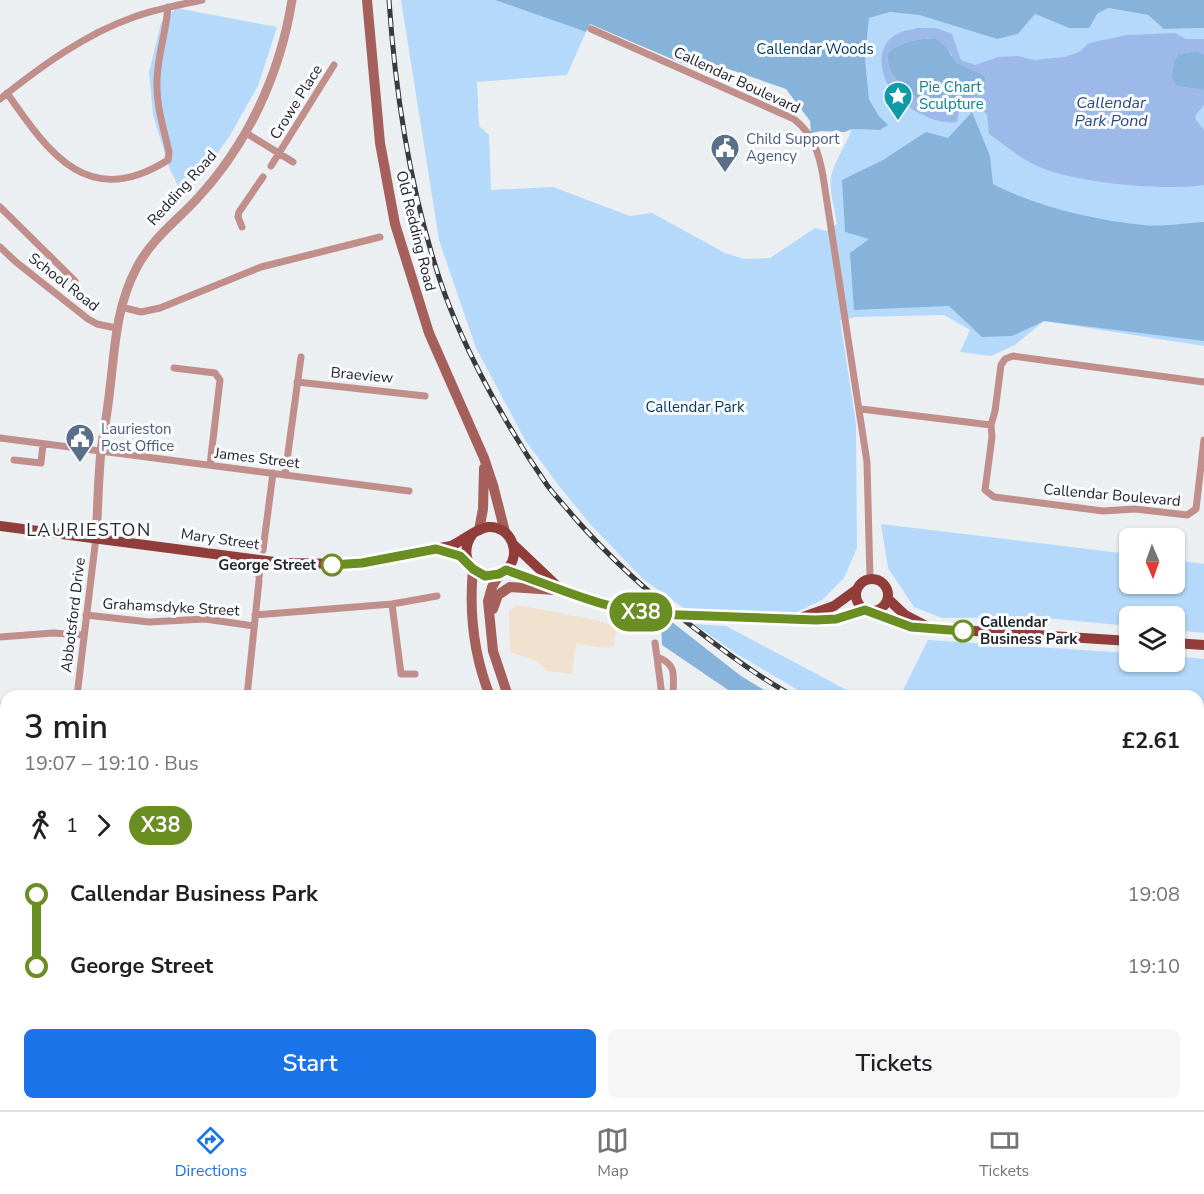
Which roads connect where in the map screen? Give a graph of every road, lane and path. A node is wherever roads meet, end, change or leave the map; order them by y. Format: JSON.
{"nodes":[{"id":1,"x":202,"y":0,"type":"edge"},
{"id":2,"x":292,"y":0,"type":"edge"},
{"id":3,"x":367,"y":0,"type":"edge"},
{"id":4,"x":168,"y":7,"type":"junction"},
{"id":5,"x":591,"y":29,"type":"dead end"},
{"id":6,"x":334,"y":65,"type":"dead end"},
{"id":7,"x":7,"y":93,"type":"junction"},
{"id":8,"x":0,"y":99,"type":"edge"},
{"id":9,"x":246,"y":133,"type":"junction"},
{"id":10,"x":280,"y":154,"type":"junction"},
{"id":11,"x":293,"y":162,"type":"dead end"},
{"id":12,"x":271,"y":166,"type":"dead end"},
{"id":13,"x":263,"y":177,"type":"dead end"},
{"id":14,"x":0,"y":207,"type":"edge"},
{"id":15,"x":242,"y":227,"type":"dead end"},
{"id":16,"x":380,"y":237,"type":"dead end"},
{"id":17,"x":0,"y":247,"type":"edge"},
{"id":18,"x":75,"y":281,"type":"dead end"},
{"id":19,"x":121,"y":307,"type":"junction"},
{"id":20,"x":116,"y":328,"type":"junction"},
{"id":21,"x":301,"y":357,"type":"dead end"},
{"id":22,"x":174,"y":368,"type":"dead end"},
{"id":23,"x":297,"y":382,"type":"junction"},
{"id":24,"x":1204,"y":382,"type":"edge"},
{"id":25,"x":424,"y":396,"type":"dead end"},
{"id":26,"x":861,"y":409,"type":"junction"},
{"id":27,"x":991,"y":424,"type":"junction"},
{"id":28,"x":0,"y":438,"type":"edge"},
{"id":29,"x":1204,"y":440,"type":"edge"},
{"id":30,"x":43,"y":444,"type":"junction"},
{"id":31,"x":101,"y":452,"type":"junction"},
{"id":32,"x":484,"y":458,"type":"junction"},
{"id":33,"x":14,"y":460,"type":"dead end"},
{"id":34,"x":210,"y":465,"type":"junction"},
{"id":35,"x":273,"y":473,"type":"junction"},
{"id":36,"x":285,"y":475,"type":"junction"},
{"id":37,"x":409,"y":491,"type":"dead end"},
{"id":38,"x":0,"y":526,"type":"edge"},
{"id":39,"x":475,"y":532,"type":"junction"},
{"id":40,"x":505,"y":532,"type":"junction"},
{"id":41,"x":96,"y":537,"type":"junction"},
{"id":42,"x":514,"y":545,"type":"junction"},
{"id":43,"x":436,"y":549,"type":"junction"},
{"id":44,"x":262,"y":555,"type":"junction"},
{"id":45,"x":470,"y":566,"type":"junction"},
{"id":46,"x":502,"y":572,"type":"junction"},
{"id":47,"x":870,"y":579,"type":"junction"},
{"id":48,"x":559,"y":588,"type":"junction"},
{"id":49,"x":856,"y":590,"type":"junction"},
{"id":50,"x":573,"y":593,"type":"junction"},
{"id":51,"x":437,"y":596,"type":"dead end"},
{"id":52,"x":888,"y":599,"type":"junction"},
{"id":53,"x":392,"y":604,"type":"junction"},
{"id":54,"x":491,"y":604,"type":"junction"},
{"id":55,"x":869,"y":611,"type":"junction"},
{"id":56,"x":87,"y":615,"type":"junction"},
{"id":57,"x":255,"y":615,"type":"junction"},
{"id":58,"x":794,"y":620,"type":"junction"},
{"id":59,"x":254,"y":626,"type":"junction"},
{"id":60,"x":935,"y":629,"type":"junction"},
{"id":61,"x":83,"y":635,"type":"junction"},
{"id":62,"x":0,"y":637,"type":"edge"},
{"id":63,"x":1119,"y":639,"type":"edge"},
{"id":64,"x":655,"y":643,"type":"dead end"},
{"id":65,"x":1185,"y":644,"type":"edge"},
{"id":66,"x":1204,"y":645,"type":"edge"},
{"id":67,"x":657,"y":657,"type":"junction"},
{"id":68,"x":415,"y":674,"type":"dead end"},
{"id":69,"x":78,"y":690,"type":"edge"},
{"id":70,"x":248,"y":690,"type":"edge"},
{"id":71,"x":488,"y":690,"type":"edge"},
{"id":72,"x":506,"y":690,"type":"edge"},
{"id":73,"x":661,"y":690,"type":"edge"},
{"id":74,"x":673,"y":690,"type":"edge"}],
"edges":[{"from":1,"to":4,"type":"street"},
{"from":2,"to":9,"type":"street","name":"Redding Road"},
{"from":3,"to":32,"type":"main road","name":"Old Redding Road"},
{"from":4,"to":7,"type":"street"},
{"from":4,"to":7,"type":"street"},
{"from":5,"to":26,"type":"street","name":"Callendar Boulevard"},
{"from":6,"to":10,"type":"street","name":"Crowe Place"},
{"from":7,"to":8,"type":"street"},
{"from":9,"to":10,"type":"street","name":"Crowe Place"},
{"from":9,"to":19,"type":"street","name":"Redding Road"},
{"from":10,"to":11,"type":"street","name":"Crowe Place"},
{"from":10,"to":12,"type":"street"},
{"from":13,"to":15,"type":"street"},
{"from":14,"to":18,"type":"street","name":"School Road"},
{"from":16,"to":19,"type":"street"},
{"from":17,"to":20,"type":"street","name":"School Road"},
{"from":19,"to":20,"type":"street","name":"Redding Road"},
{"from":20,"to":31,"type":"street","name":"Redding Road"},
{"from":21,"to":23,"type":"street"},
{"from":22,"to":34,"type":"street"},
{"from":23,"to":25,"type":"street","name":"Braeview"},
{"from":23,"to":36,"type":"street"},
{"from":24,"to":27,"type":"street","name":"Callendar Boulevard"},
{"from":26,"to":27,"type":"street"},
{"from":26,"to":47,"type":"street","name":"Callendar Boulevard"},
{"from":27,"to":29,"type":"street","name":"Callendar Boulevard"},
{"from":28,"to":30,"type":"street","name":"James Street"},
{"from":30,"to":31,"type":"street","name":"James Street"},
{"from":30,"to":33,"type":"street"},
{"from":31,"to":34,"type":"street","name":"James Street"},
{"from":31,"to":41,"type":"street","name":"Redding Road"},
{"from":32,"to":39,"type":"main road","name":"Old Redding Road"},
{"from":32,"to":40,"type":"main road","name":"Old Redding Road"},
{"from":34,"to":35,"type":"street","name":"James Street"},
{"from":35,"to":36,"type":"street","name":"James Street"},
{"from":35,"to":44,"type":"street"},
{"from":36,"to":37,"type":"street","name":"James Street"},
{"from":38,"to":41,"type":"main road","name":"Mary Street"},
{"from":39,"to":40,"type":"main road"},
{"from":39,"to":43,"type":"main road","name":"Mary Street"},
{"from":39,"to":45,"type":"main road"},
{"from":40,"to":42,"type":"main road"},
{"from":41,"to":44,"type":"main road","name":"Mary Street"},
{"from":41,"to":56,"type":"street","name":"Abbotsford Drive"},
{"from":42,"to":46,"type":"main road"},
{"from":42,"to":48,"type":"main road"},
{"from":43,"to":44,"type":"main road","name":"Mary Street"},
{"from":43,"to":45,"type":"main road","name":"Mary Street"},
{"from":44,"to":57,"type":"street"},
{"from":45,"to":46,"type":"main road"},
{"from":45,"to":71,"type":"main road"},
{"from":46,"to":48,"type":"main road"},
{"from":46,"to":54,"type":"main road"},
{"from":47,"to":49,"type":"main road"},
{"from":47,"to":52,"type":"main road"},
{"from":48,"to":50,"type":"main road"},
{"from":49,"to":55,"type":"main road"},
{"from":49,"to":58,"type":"main road"},
{"from":50,"to":54,"type":"main road"},
{"from":50,"to":58,"type":"main road"},
{"from":51,"to":53,"type":"street"},
{"from":52,"to":55,"type":"main road"},
{"from":52,"to":60,"type":"main road"},
{"from":53,"to":57,"type":"street"},
{"from":53,"to":68,"type":"street"},
{"from":54,"to":72,"type":"main road"},
{"from":55,"to":58,"type":"main road"},
{"from":55,"to":60,"type":"main road"},
{"from":56,"to":59,"type":"street","name":"Grahamsdyke Street"},
{"from":56,"to":61,"type":"street","name":"Abbotsford Drive"},
{"from":57,"to":59,"type":"street"},
{"from":59,"to":70,"type":"street"},
{"from":60,"to":63,"type":"main road"},
{"from":61,"to":62,"type":"street"},
{"from":61,"to":69,"type":"street","name":"Abbotsford Drive"},
{"from":64,"to":67,"type":"street"},
{"from":65,"to":66,"type":"main road"},
{"from":67,"to":73,"type":"street"},
{"from":67,"to":74,"type":"street"}]}
